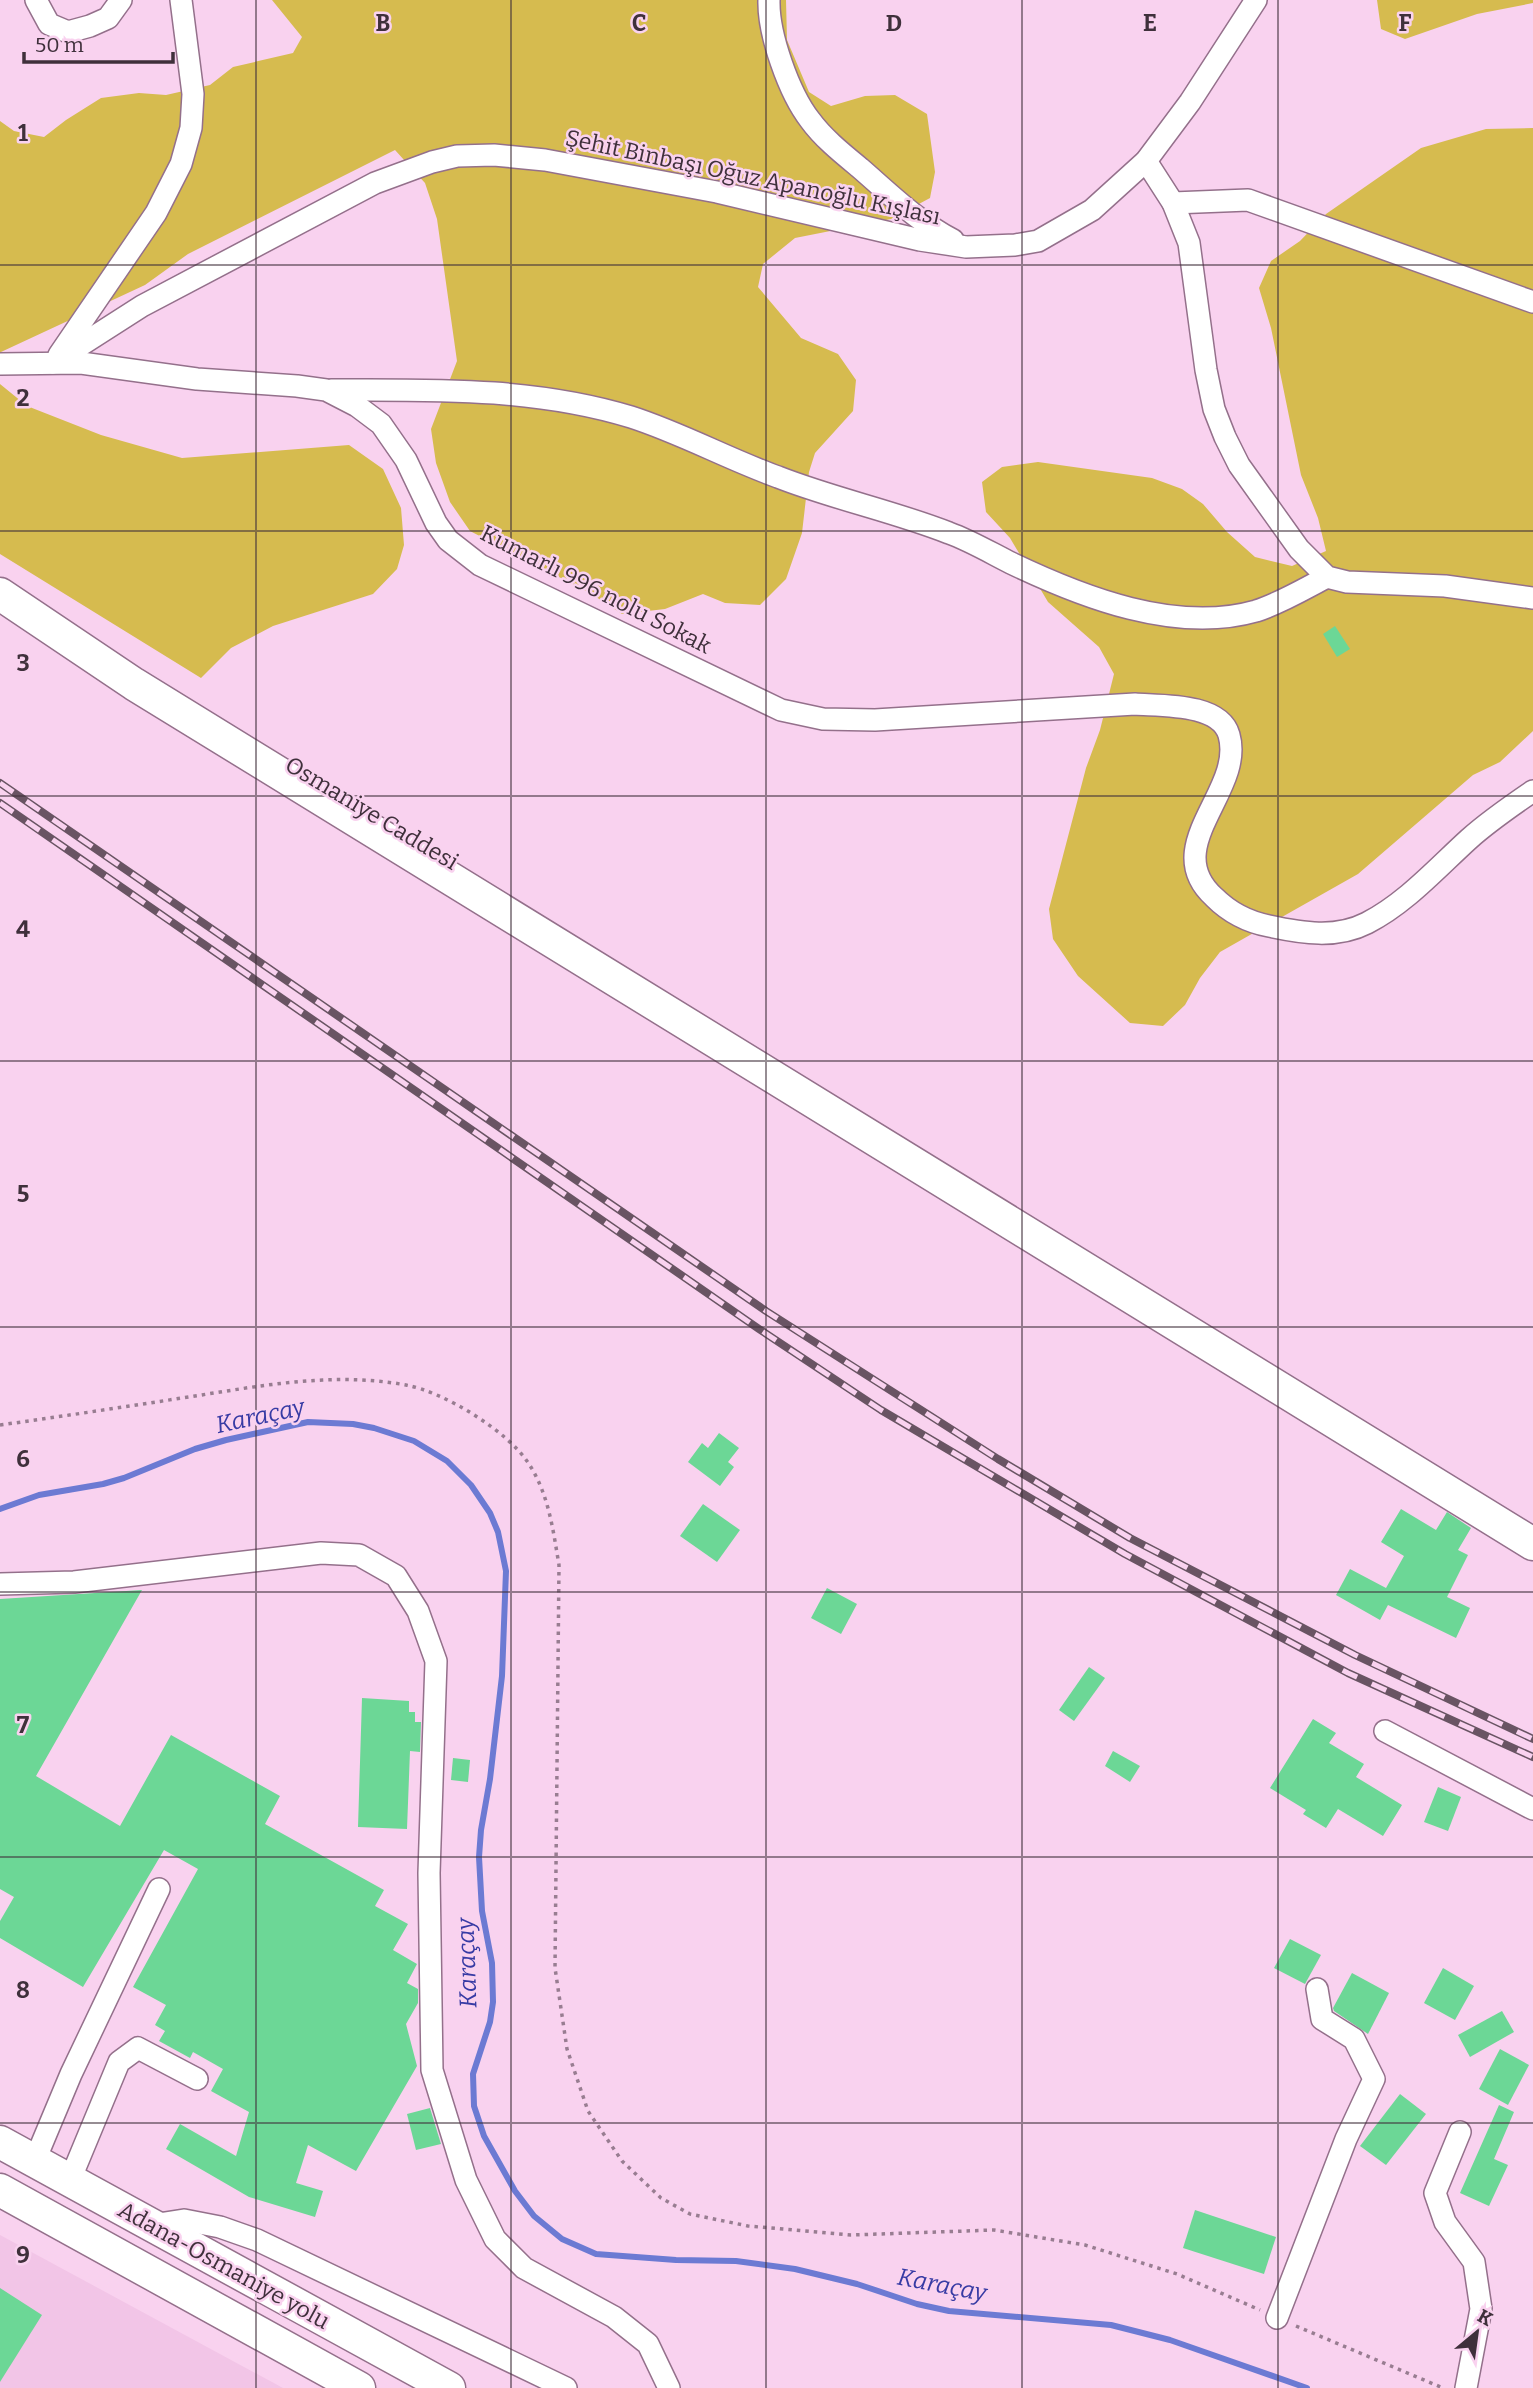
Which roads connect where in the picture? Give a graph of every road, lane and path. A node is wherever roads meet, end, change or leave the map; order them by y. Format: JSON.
{"nodes":[{"id":1,"x":36,"y":0,"type":"edge"},
{"id":2,"x":121,"y":0,"type":"edge"},
{"id":3,"x":181,"y":0,"type":"edge"},
{"id":4,"x":769,"y":0,"type":"edge"},
{"id":5,"x":1256,"y":0,"type":"edge"},
{"id":6,"x":1146,"y":160,"type":"junction"},
{"id":7,"x":1173,"y":202,"type":"junction"},
{"id":8,"x":966,"y":247,"type":"junction"},
{"id":9,"x":1533,"y":302,"type":"edge"},
{"id":10,"x":53,"y":363,"type":"junction"},
{"id":11,"x":0,"y":364,"type":"edge"},
{"id":12,"x":326,"y":390,"type":"junction"},
{"id":13,"x":1327,"y":577,"type":"junction"},
{"id":14,"x":0,"y":584,"type":"edge"},
{"id":15,"x":0,"y":594,"type":"edge"},
{"id":16,"x":1533,"y":598,"type":"edge"},
{"id":17,"x":1533,"y":791,"type":"edge"},
{"id":18,"x":0,"y":1426,"type":"edge"},
{"id":19,"x":1533,"y":1526,"type":"edge"},
{"id":20,"x":1533,"y":1544,"type":"edge"},
{"id":21,"x":0,"y":1584,"type":"edge"},
{"id":22,"x":1385,"y":1731,"type":"dead end"},
{"id":23,"x":1533,"y":1809,"type":"edge"},
{"id":24,"x":159,"y":1889,"type":"dead end"},
{"id":25,"x":1317,"y":1989,"type":"dead end"},
{"id":26,"x":197,"y":2079,"type":"dead end"},
{"id":27,"x":1460,"y":2132,"type":"dead end"},
{"id":28,"x":0,"y":2141,"type":"edge"},
{"id":29,"x":35,"y":2161,"type":"junction"},
{"id":30,"x":70,"y":2180,"type":"junction"},
{"id":31,"x":0,"y":2190,"type":"edge"},
{"id":32,"x":152,"y":2225,"type":"junction"},
{"id":33,"x":1277,"y":2318,"type":"junction"},
{"id":34,"x":359,"y":2388,"type":"edge"},
{"id":35,"x":449,"y":2388,"type":"edge"},
{"id":36,"x":566,"y":2388,"type":"edge"},
{"id":37,"x":669,"y":2388,"type":"edge"},
{"id":38,"x":1443,"y":2388,"type":"edge"},
{"id":39,"x":1466,"y":2388,"type":"edge"}],
"edges":[{"from":1,"to":2,"type":"street"},
{"from":3,"to":10,"type":"street"},
{"from":4,"to":8,"type":"street"},
{"from":5,"to":6,"type":"street","name":"Şehit Binbaşı Oğuz Apanoğlu Kışlası"},
{"from":6,"to":7,"type":"street"},
{"from":6,"to":8,"type":"street","name":"Şehit Binbaşı Oğuz Apanoğlu Kışlası"},
{"from":7,"to":9,"type":"street"},
{"from":7,"to":13,"type":"street"},
{"from":8,"to":10,"type":"street","name":"Şehit Binbaşı Oğuz Apanoğlu Kışlası"},
{"from":10,"to":11,"type":"street","name":"Kumarlı 996 nolu Sokak"},
{"from":10,"to":12,"type":"street","name":"Kumarlı 996 nolu Sokak"},
{"from":12,"to":13,"type":"street"},
{"from":12,"to":17,"type":"street","name":"Kumarlı 996 nolu Sokak"},
{"from":13,"to":16,"type":"street"},
{"from":14,"to":19,"type":"highway","name":"Osmaniye Caddesi"},
{"from":15,"to":20,"type":"highway"},
{"from":18,"to":33,"type":"path"},
{"from":21,"to":37,"type":"street"},
{"from":22,"to":23,"type":"street"},
{"from":24,"to":29,"type":"street"},
{"from":25,"to":33,"type":"street"},
{"from":26,"to":30,"type":"street"},
{"from":27,"to":39,"type":"street"},
{"from":28,"to":29,"type":"highway","name":"Adana-Osmaniye yolu"},
{"from":29,"to":30,"type":"highway","name":"Adana-Osmaniye yolu"},
{"from":30,"to":32,"type":"highway","name":"Adana-Osmaniye yolu"},
{"from":31,"to":34,"type":"highway","name":"Adana-Osmaniye yolu"},
{"from":32,"to":35,"type":"highway","name":"Adana-Osmaniye yolu"},
{"from":32,"to":36,"type":"street"},
{"from":33,"to":38,"type":"path"}]}
